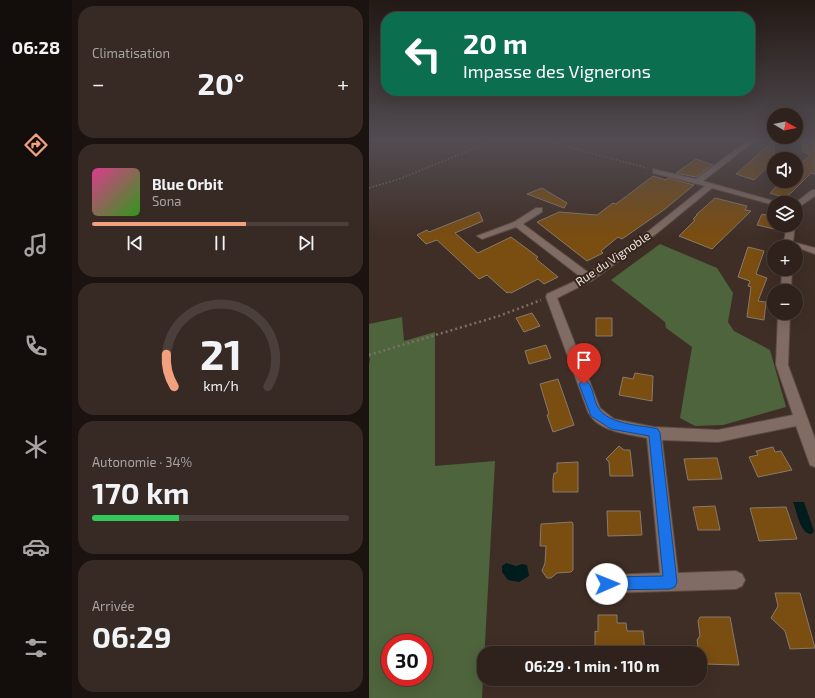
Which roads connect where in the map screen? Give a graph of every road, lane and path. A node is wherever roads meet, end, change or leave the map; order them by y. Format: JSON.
{"nodes":[{"id":1,"x":417,"y":172,"type":"edge"},
{"id":2,"x":658,"y":172,"type":"edge"},
{"id":3,"x":711,"y":172,"type":"edge"},
{"id":4,"x":697,"y":182,"type":"junction"},
{"id":5,"x":710,"y":186,"type":"junction"},
{"id":6,"x":369,"y":188,"type":"edge"},
{"id":7,"x":815,"y":192,"type":"edge"},
{"id":8,"x":767,"y":200,"type":"edge"},
{"id":9,"x":803,"y":201,"type":"edge"},
{"id":10,"x":539,"y":210,"type":"dead end"},
{"id":11,"x":517,"y":224,"type":"junction"},
{"id":12,"x":482,"y":236,"type":"dead end"},
{"id":13,"x":803,"y":248,"type":"edge"},
{"id":14,"x":815,"y":251,"type":"edge"},
{"id":15,"x":589,"y":278,"type":"junction"},
{"id":16,"x":551,"y":297,"type":"junction"},
{"id":17,"x":784,"y":320,"type":"edge"},
{"id":18,"x":369,"y":355,"type":"edge"},
{"id":19,"x":802,"y":419,"type":"junction"},
{"id":20,"x":654,"y":433,"type":"junction"},
{"id":21,"x":815,"y":460,"type":"edge"},
{"id":22,"x":736,"y":580,"type":"dead end"},
{"id":23,"x":670,"y":582,"type":"junction"},
{"id":24,"x":607,"y":584,"type":"dead end"}],
"edges":[{"from":1,"to":6,"type":"path"},
{"from":2,"to":4,"type":"street"},
{"from":3,"to":4,"type":"street"},
{"from":4,"to":5,"type":"street"},
{"from":5,"to":8,"type":"street"},
{"from":5,"to":15,"type":"street","name":"Rue du Vignoble"},
{"from":7,"to":9,"type":"street"},
{"from":10,"to":11,"type":"street"},
{"from":11,"to":12,"type":"street"},
{"from":11,"to":15,"type":"street"},
{"from":13,"to":14,"type":"street"},
{"from":15,"to":16,"type":"street","name":"Rue du Vignoble"},
{"from":16,"to":18,"type":"path"},
{"from":16,"to":20,"type":"street"},
{"from":17,"to":19,"type":"street"},
{"from":19,"to":20,"type":"street"},
{"from":19,"to":21,"type":"street"},
{"from":20,"to":23,"type":"street"},
{"from":22,"to":23,"type":"street"},
{"from":23,"to":24,"type":"street"}]}
